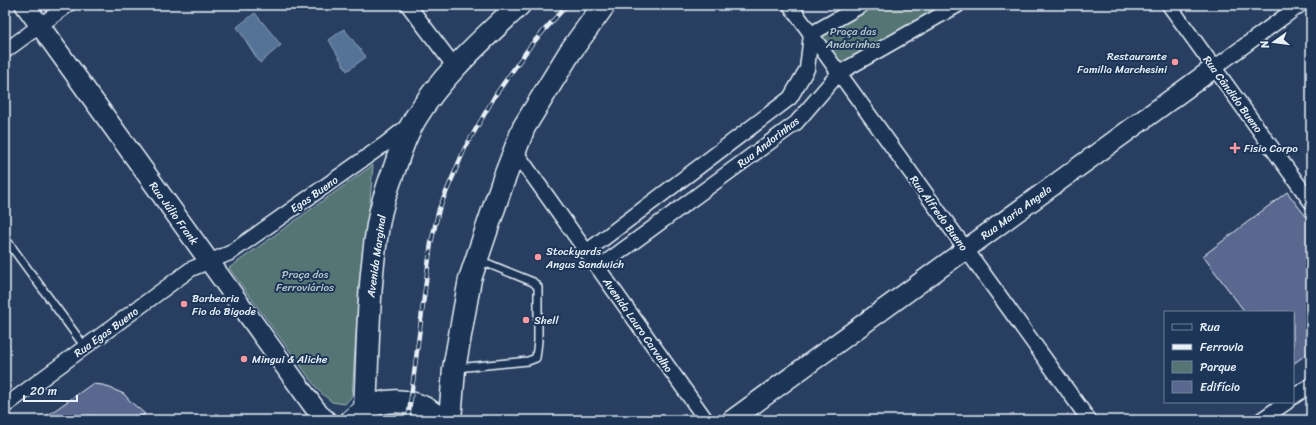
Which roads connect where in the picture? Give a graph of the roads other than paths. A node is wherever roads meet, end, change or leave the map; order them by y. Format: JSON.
{"nodes":[{"id":1,"x":24,"y":5,"type":"edge"},
{"id":2,"x":68,"y":5,"type":"edge"},
{"id":3,"x":408,"y":5,"type":"edge"},
{"id":4,"x":519,"y":5,"type":"edge"},
{"id":5,"x":604,"y":5,"type":"edge"},
{"id":6,"x":790,"y":5,"type":"edge"},
{"id":7,"x":862,"y":5,"type":"edge"},
{"id":8,"x":958,"y":5,"type":"edge"},
{"id":9,"x":1169,"y":5,"type":"edge"},
{"id":10,"x":1300,"y":5,"type":"edge"},
{"id":11,"x":39,"y":25,"type":"junction"},
{"id":12,"x":811,"y":34,"type":"junction"},
{"id":13,"x":5,"y":51,"type":"edge"},
{"id":14,"x":454,"y":67,"type":"junction"},
{"id":15,"x":1214,"y":68,"type":"junction"},
{"id":16,"x":839,"y":73,"type":"junction"},
{"id":17,"x":414,"y":120,"type":"junction"},
{"id":18,"x":515,"y":151,"type":"junction"},
{"id":19,"x":1311,"y":202,"type":"edge"},
{"id":20,"x":5,"y":238,"type":"edge"},
{"id":21,"x":965,"y":249,"type":"junction"},
{"id":22,"x":586,"y":252,"type":"junction"},
{"id":23,"x":477,"y":259,"type":"junction"},
{"id":24,"x":209,"y":262,"type":"junction"},
{"id":25,"x":598,"y":268,"type":"junction"},
{"id":26,"x":85,"y":347,"type":"junction"},
{"id":27,"x":454,"y":368,"type":"junction"},
{"id":28,"x":1311,"y":385,"type":"edge"},
{"id":29,"x":1294,"y":396,"type":"edge"},
{"id":30,"x":1285,"y":403,"type":"edge"},
{"id":31,"x":5,"y":406,"type":"edge"},
{"id":32,"x":359,"y":415,"type":"edge"},
{"id":33,"x":1270,"y":418,"type":"edge"},
{"id":34,"x":326,"y":420,"type":"edge"},
{"id":35,"x":440,"y":420,"type":"edge"},
{"id":36,"x":450,"y":420,"type":"edge"},
{"id":37,"x":706,"y":420,"type":"edge"},
{"id":38,"x":732,"y":420,"type":"edge"},
{"id":39,"x":1089,"y":420,"type":"edge"}],
"edges":[{"from":1,"to":11,"type":"street","name":"Rua Júlio Frank"},
{"from":2,"to":11,"type":"street"},
{"from":3,"to":14,"type":"street"},
{"from":4,"to":14,"type":"main road","name":"Avenida Marginal"},
{"from":5,"to":18,"type":"main road"},
{"from":6,"to":12,"type":"street","name":"Rua Alfredo Bueno"},
{"from":7,"to":12,"type":"street"},
{"from":8,"to":16,"type":"street","name":"Rua Andorinhas"},
{"from":9,"to":15,"type":"street","name":"Rua Cândido Bueno"},
{"from":10,"to":15,"type":"street","name":"Rua Maria Angela"},
{"from":11,"to":13,"type":"street"},
{"from":11,"to":24,"type":"street","name":"Rua Júlio Frank"},
{"from":12,"to":16,"type":"street","name":"Rua Alfredo Bueno"},
{"from":12,"to":22,"type":"street","name":"Rua Andorinhas"},
{"from":14,"to":17,"type":"main road","name":"Avenida Marginal"},
{"from":15,"to":19,"type":"street","name":"Rua Cândido Bueno"},
{"from":15,"to":21,"type":"street","name":"Rua Maria Angela"},
{"from":16,"to":21,"type":"street","name":"Rua Alfredo Bueno"},
{"from":16,"to":25,"type":"street","name":"Rua Andorinhas"},
{"from":17,"to":24,"type":"street","name":"Egas Bueno"},
{"from":17,"to":32,"type":"main road","name":"Avenida Marginal"},
{"from":18,"to":22,"type":"street","name":"Avenida Lauro Carvalho"},
{"from":18,"to":23,"type":"main road"},
{"from":20,"to":26,"type":"lane"},
{"from":21,"to":38,"type":"street","name":"Rua Maria Angela"},
{"from":21,"to":39,"type":"street","name":"Rua Alfredo Bueno"},
{"from":22,"to":25,"type":"street","name":"Avenida Lauro Carvalho"},
{"from":23,"to":27,"type":"main road"},
{"from":23,"to":27,"type":"lane"},
{"from":24,"to":26,"type":"street","name":"Rua Egas Bueno"},
{"from":24,"to":34,"type":"street","name":"Rua Júlio Frank"},
{"from":25,"to":37,"type":"street","name":"Avenida Lauro Carvalho"},
{"from":26,"to":31,"type":"street","name":"Rua Egas Bueno"},
{"from":27,"to":36,"type":"main road"},
{"from":28,"to":29,"type":"street"},
{"from":30,"to":33,"type":"street"},
{"from":32,"to":35,"type":"main road"}]}
